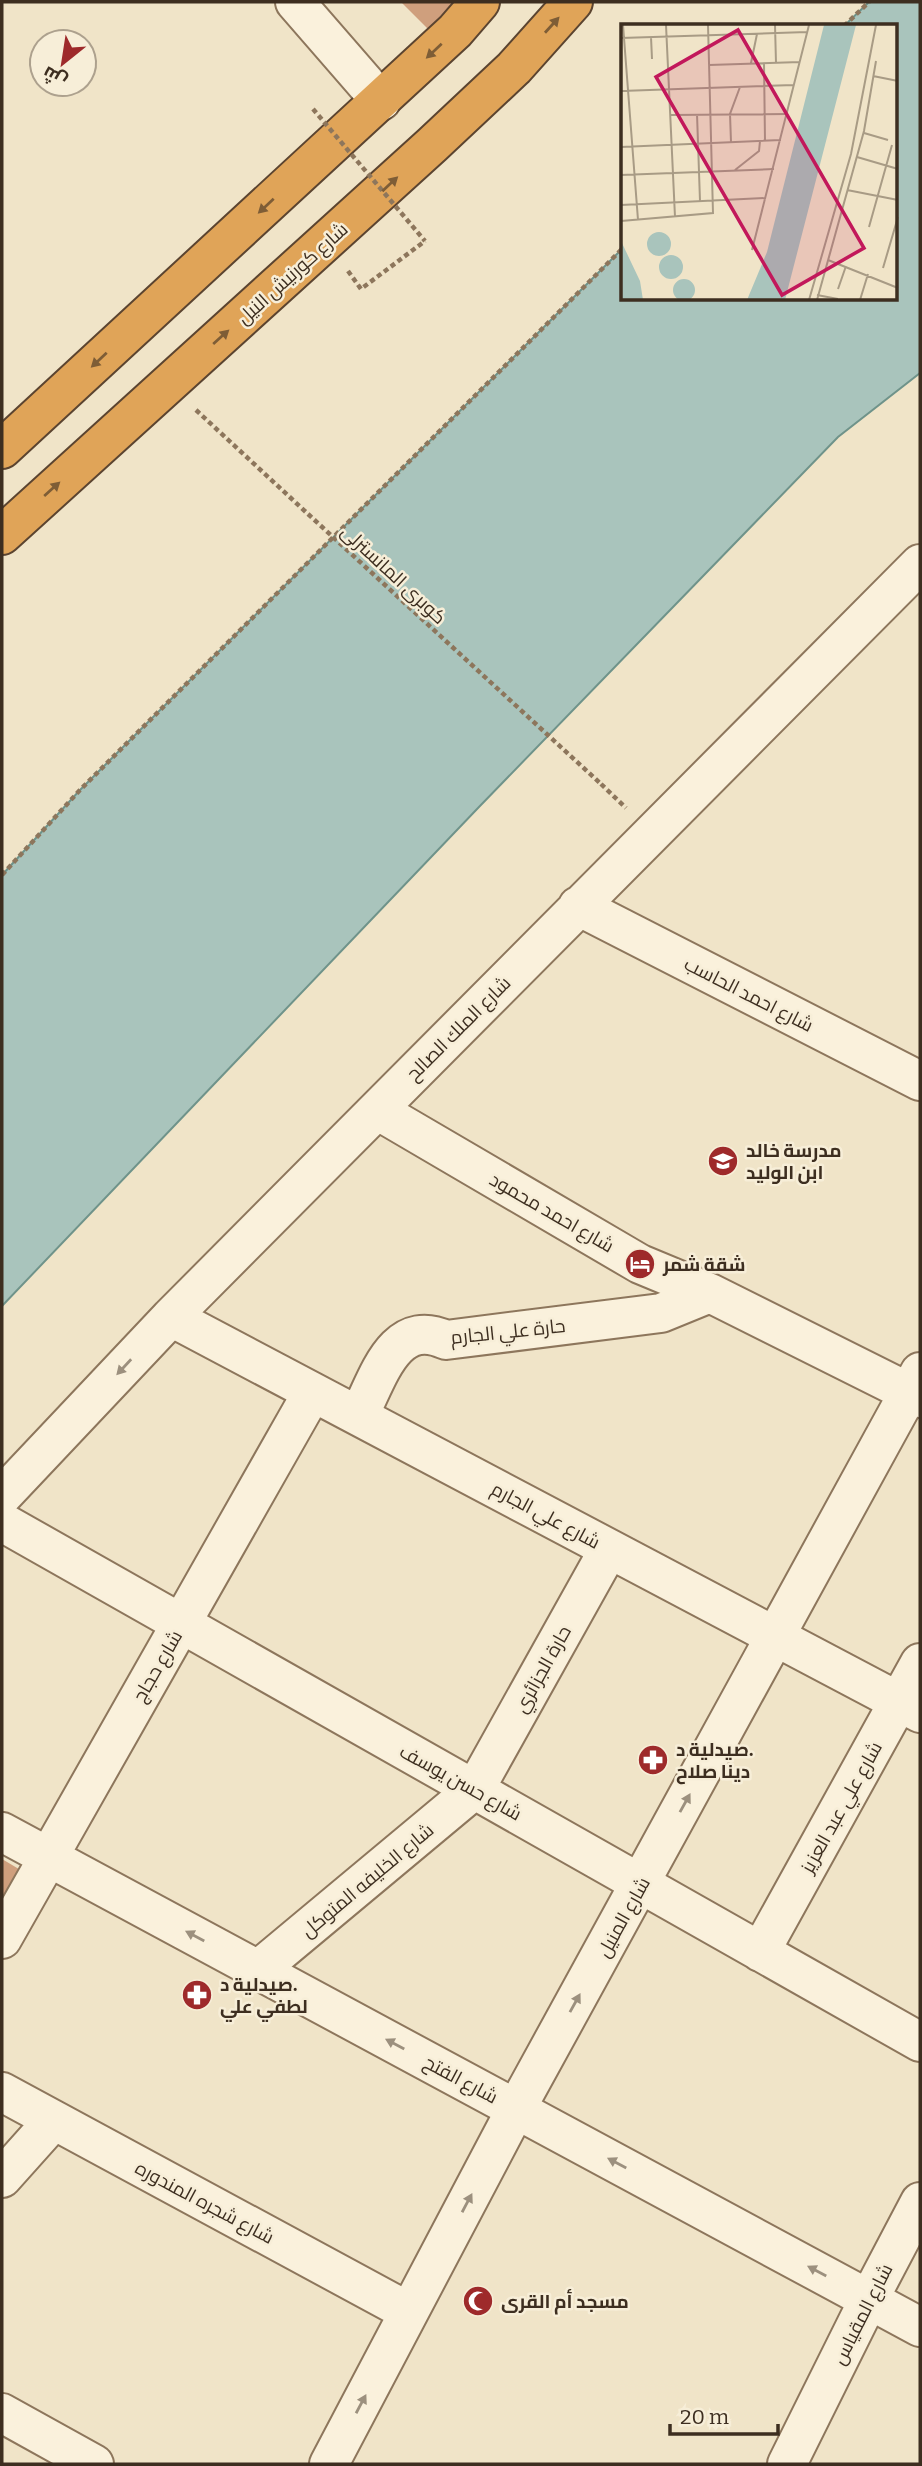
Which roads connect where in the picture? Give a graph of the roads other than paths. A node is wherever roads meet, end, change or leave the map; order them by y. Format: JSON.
{"nodes":[{"id":1,"x":295,"y":2,"type":"edge"},
{"id":2,"x":480,"y":2,"type":"edge"},
{"id":3,"x":573,"y":2,"type":"edge"},
{"id":4,"x":381,"y":101,"type":"junction"},
{"id":5,"x":2,"y":449,"type":"edge"},
{"id":6,"x":2,"y":535,"type":"edge"},
{"id":7,"x":920,"y":564,"type":"edge"},
{"id":8,"x":578,"y":906,"type":"junction"},
{"id":9,"x":920,"y":1081,"type":"edge"},
{"id":10,"x":377,"y":1110,"type":"junction"},
{"id":11,"x":710,"y":1293,"type":"junction"},
{"id":12,"x":171,"y":1317,"type":"junction"},
{"id":13,"x":917,"y":1387,"type":"edge"},
{"id":14,"x":312,"y":1392,"type":"junction"},
{"id":15,"x":359,"y":1415,"type":"junction"},
{"id":16,"x":2,"y":1496,"type":"edge"},
{"id":17,"x":2,"y":1522,"type":"edge"},
{"id":18,"x":609,"y":1549,"type":"junction"},
{"id":19,"x":181,"y":1623,"type":"junction"},
{"id":20,"x":776,"y":1636,"type":"junction"},
{"id":21,"x":920,"y":1663,"type":"edge"},
{"id":22,"x":910,"y":1708,"type":"edge"},
{"id":23,"x":475,"y":1789,"type":"junction"},
{"id":24,"x":2,"y":1832,"type":"edge"},
{"id":25,"x":48,"y":1857,"type":"junction"},
{"id":26,"x":641,"y":1883,"type":"junction"},
{"id":27,"x":2,"y":1939,"type":"edge"},
{"id":28,"x":761,"y":1952,"type":"junction"},
{"id":29,"x":258,"y":1970,"type":"junction"},
{"id":30,"x":920,"y":2042,"type":"edge"},
{"id":31,"x":2,"y":2092,"type":"edge"},
{"id":32,"x":516,"y":2109,"type":"junction"},
{"id":33,"x":53,"y":2121,"type":"junction"},
{"id":34,"x":2,"y":2178,"type":"edge"},
{"id":35,"x":920,"y":2202,"type":"edge"},
{"id":36,"x":869,"y":2299,"type":"junction"},
{"id":37,"x":409,"y":2312,"type":"junction"},
{"id":38,"x":920,"y":2327,"type":"edge"},
{"id":39,"x":2,"y":2413,"type":"edge"},
{"id":40,"x":94,"y":2464,"type":"edge"},
{"id":41,"x":329,"y":2464,"type":"edge"},
{"id":42,"x":787,"y":2464,"type":"edge"}],
"edges":[{"from":1,"to":4,"type":"street"},
{"from":2,"to":4,"type":"highway","one_way":true},
{"from":6,"to":3,"type":"highway","name":"شارع كورنيش النيل","one_way":true},
{"from":4,"to":5,"type":"highway","one_way":true},
{"from":7,"to":8,"type":"street","name":"شارع الملك الصالح"},
{"from":8,"to":9,"type":"street","name":"شارع احمد الحاسب"},
{"from":8,"to":10,"type":"street","name":"شارع الملك الصالح"},
{"from":10,"to":11,"type":"street","name":"شارع احمد محمود"},
{"from":10,"to":12,"type":"street","name":"شارع الملك الصالح"},
{"from":11,"to":13,"type":"street","name":"شارع احمد محمود"},
{"from":11,"to":15,"type":"street","name":"حارة علي الجارم"},
{"from":12,"to":14,"type":"street","name":"شارع علي الجارم"},
{"from":12,"to":16,"type":"street","name":"شارع الملك الصالح","one_way":true},
{"from":13,"to":20,"type":"street","name":"شارع المنيل"},
{"from":14,"to":15,"type":"street","name":"شارع علي الجارم"},
{"from":14,"to":19,"type":"street","name":"شارع حجاج"},
{"from":15,"to":18,"type":"street","name":"شارع علي الجارم"},
{"from":17,"to":19,"type":"street","name":"شارع حسن يوسف"},
{"from":18,"to":20,"type":"street","name":"شارع علي الجارم"},
{"from":18,"to":23,"type":"street","name":"حارة الجزائري"},
{"from":19,"to":23,"type":"street","name":"شارع حسن يوسف"},
{"from":19,"to":25,"type":"street","name":"شارع حجاج"},
{"from":20,"to":22,"type":"street","name":"شارع علي الجارم"},
{"from":26,"to":20,"type":"street","name":"شارع المنيل","one_way":true},
{"from":21,"to":22,"type":"street","name":"شارع علي عبد العزيز"},
{"from":22,"to":28,"type":"street","name":"شارع علي عبد العزيز"},
{"from":23,"to":26,"type":"street","name":"شارع حسن يوسف"},
{"from":23,"to":29,"type":"street","name":"شارع الخليفه المتوكل"},
{"from":24,"to":25,"type":"street","name":"شارع الفتح"},
{"from":25,"to":27,"type":"street","name":"شارع حجاج"},
{"from":29,"to":25,"type":"street","name":"شارع الفتح","one_way":true},
{"from":26,"to":28,"type":"street","name":"شارع حسن يوسف"},
{"from":32,"to":26,"type":"street","name":"شارع المنيل","one_way":true},
{"from":28,"to":30,"type":"street","name":"شارع حسن يوسف"},
{"from":32,"to":29,"type":"street","name":"شارع الفتح","one_way":true},
{"from":31,"to":33,"type":"street","name":"شارع شجره المندوره"},
{"from":36,"to":32,"type":"street","name":"شارع الفتح","one_way":true},
{"from":37,"to":32,"type":"street","name":"شارع المنيل","one_way":true},
{"from":33,"to":34,"type":"street"},
{"from":33,"to":37,"type":"street","name":"شارع شجره المندوره"},
{"from":35,"to":36,"type":"street","name":"شارع المقياس"},
{"from":36,"to":38,"type":"street","name":"شارع الفتح"},
{"from":36,"to":42,"type":"street","name":"شارع المقياس"},
{"from":41,"to":37,"type":"street","name":"شارع المنيل","one_way":true},
{"from":39,"to":40,"type":"street"}]}
